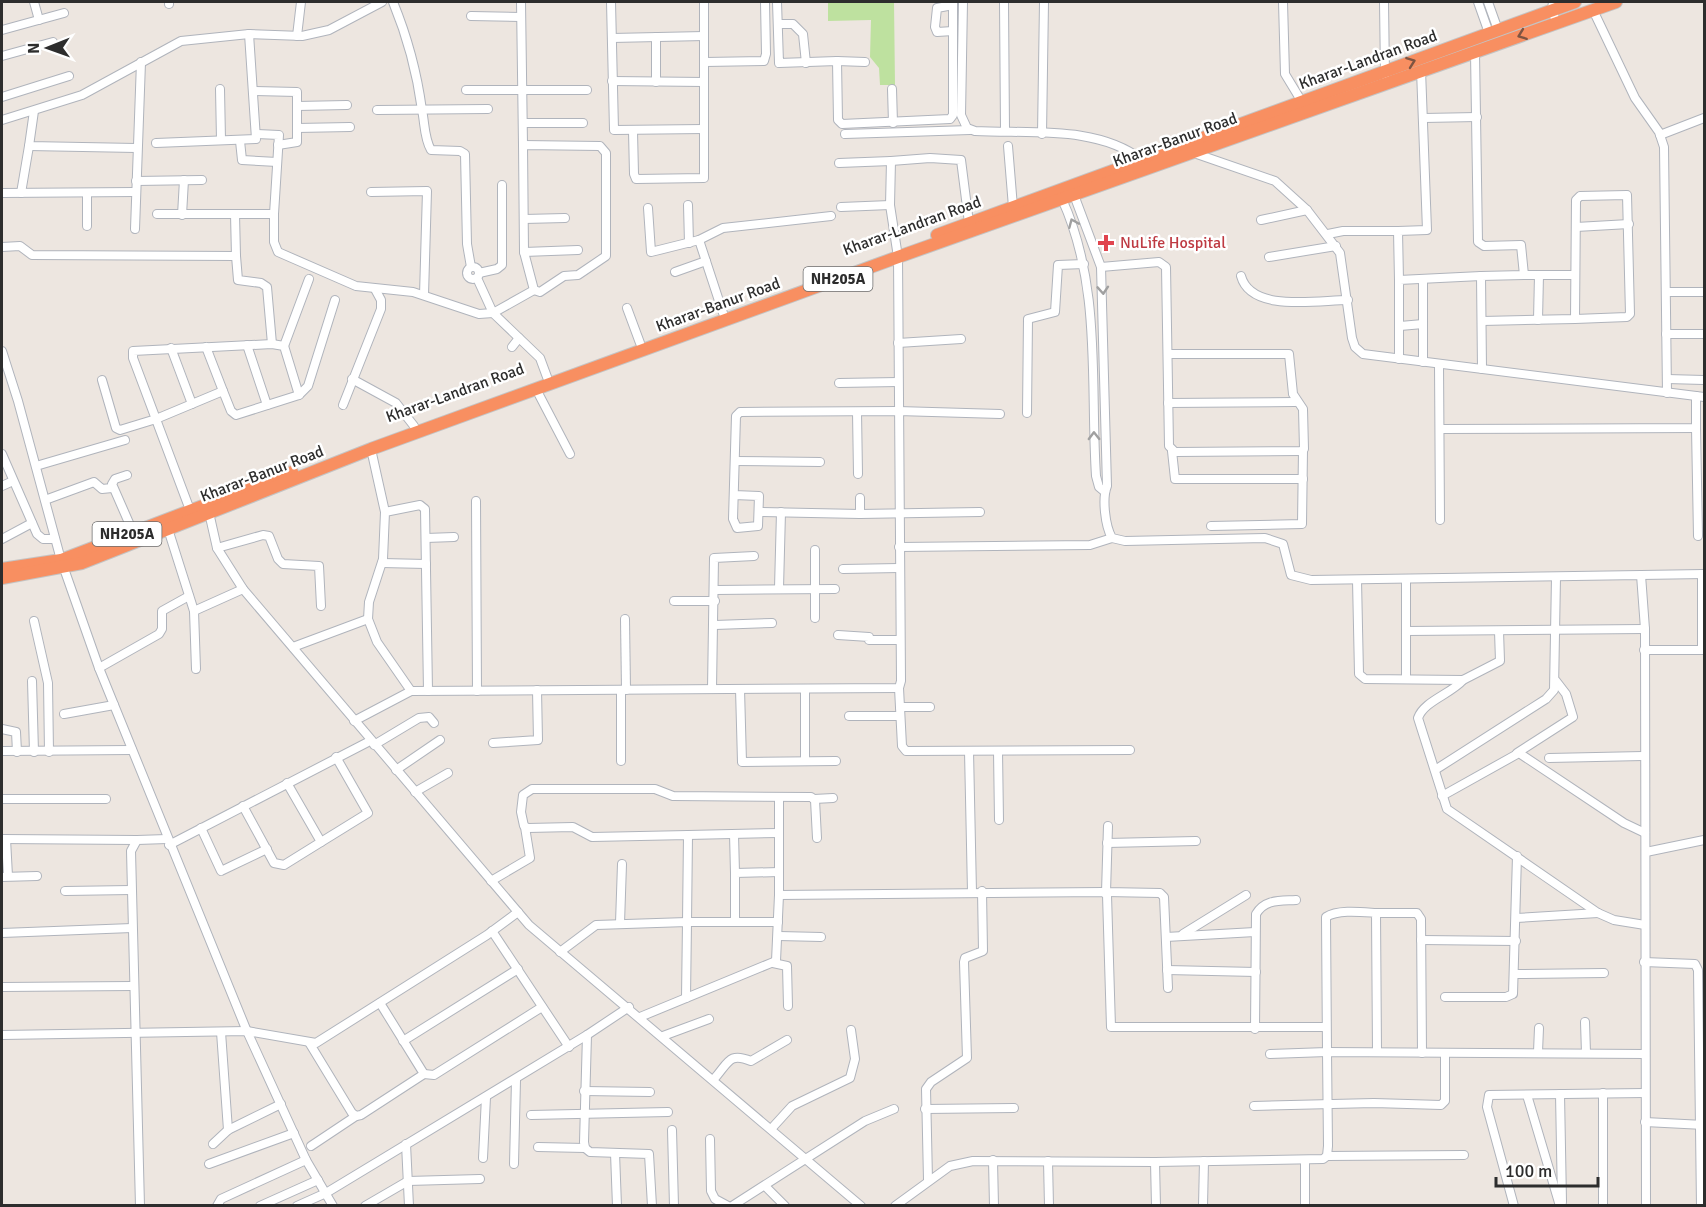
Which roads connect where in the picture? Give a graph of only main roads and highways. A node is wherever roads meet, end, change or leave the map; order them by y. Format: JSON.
{"nodes":[{"id":1,"x":1575,"y":2,"type":"edge"},
{"id":2,"x":1616,"y":2,"type":"edge"},
{"id":3,"x":1552,"y":5,"type":"edge"},
{"id":4,"x":1386,"y":76,"type":"junction"},
{"id":5,"x":1189,"y":148,"type":"junction"},
{"id":6,"x":1076,"y":192,"type":"junction"},
{"id":7,"x":897,"y":253,"type":"junction"},
{"id":8,"x":208,"y":509,"type":"junction"},
{"id":9,"x":63,"y":564,"type":"junction"},
{"id":10,"x":2,"y":569,"type":"edge"},
{"id":11,"x":2,"y":578,"type":"edge"}],
"edges":[{"from":1,"to":3,"type":"highway","name":"Kharar-Landran Road","number":"NH205A"},
{"from":2,"to":4,"type":"highway","name":"Kharar-Banur Road","number":"NH205A","one_way":true},
{"from":4,"to":3,"type":"highway","name":"Kharar-Landran Road","number":"NH205A","one_way":true},
{"from":4,"to":5,"type":"highway","name":"Kharar-Banur Road","number":"NH205A"},
{"from":4,"to":5,"type":"highway","name":"Kharar-Landran Road","number":"NH205A"},
{"from":5,"to":6,"type":"highway","name":"Kharar-Banur Road","number":"NH205A"},
{"from":5,"to":6,"type":"highway","name":"Kharar-Landran Road","number":"NH205A"},
{"from":6,"to":7,"type":"highway","name":"Kharar-Banur Road","number":"NH205A"},
{"from":6,"to":7,"type":"highway","name":"Kharar-Landran Road","number":"NH205A"},
{"from":7,"to":8,"type":"highway","name":"Kharar-Banur Road","number":"NH205A"},
{"from":7,"to":8,"type":"highway","name":"Kharar-Landran Road","number":"NH205A"},
{"from":8,"to":9,"type":"highway","name":"Kharar-Banur Road","number":"NH205A"},
{"from":8,"to":9,"type":"highway","name":"Kharar-Landran Road","number":"NH205A"},
{"from":9,"to":10,"type":"highway","number":"NH205A"},
{"from":9,"to":11,"type":"highway","name":"Kharar-Banur Road","number":"NH205A"}]}
